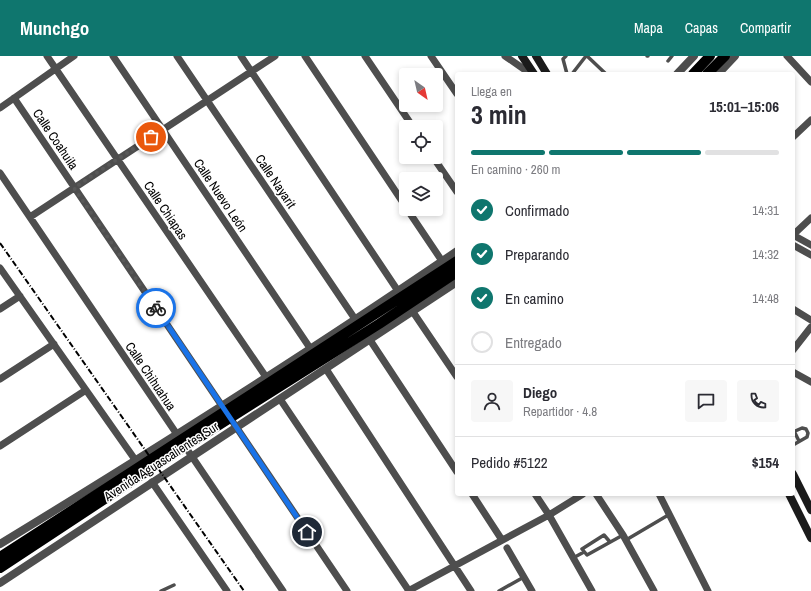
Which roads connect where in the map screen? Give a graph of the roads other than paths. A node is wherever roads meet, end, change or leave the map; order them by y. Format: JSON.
{"nodes":[{"id":1,"x":47,"y":56,"type":"edge"},
{"id":2,"x":74,"y":56,"type":"edge"},
{"id":3,"x":113,"y":56,"type":"edge"},
{"id":4,"x":177,"y":56,"type":"edge"},
{"id":5,"x":241,"y":56,"type":"edge"},
{"id":6,"x":275,"y":56,"type":"edge"},
{"id":7,"x":305,"y":56,"type":"edge"},
{"id":8,"x":365,"y":56,"type":"edge"},
{"id":9,"x":431,"y":56,"type":"edge"},
{"id":10,"x":505,"y":56,"type":"edge"},
{"id":11,"x":522,"y":56,"type":"edge"},
{"id":12,"x":536,"y":56,"type":"edge"},
{"id":13,"x":566,"y":56,"type":"edge"},
{"id":14,"x":587,"y":56,"type":"edge"},
{"id":15,"x":672,"y":56,"type":"edge"},
{"id":16,"x":694,"y":56,"type":"edge"},
{"id":17,"x":710,"y":56,"type":"edge"},
{"id":18,"x":726,"y":56,"type":"edge"},
{"id":19,"x":735,"y":56,"type":"edge"},
{"id":20,"x":787,"y":56,"type":"edge"},
{"id":21,"x":668,"y":61,"type":"dead end"},
{"id":22,"x":55,"y":69,"type":"junction"},
{"id":23,"x":251,"y":72,"type":"junction"},
{"id":24,"x":528,"y":72,"type":"edge"},
{"id":25,"x":533,"y":72,"type":"edge"},
{"id":26,"x":546,"y":72,"type":"edge"},
{"id":27,"x":566,"y":72,"type":"edge"},
{"id":28,"x":574,"y":72,"type":"edge"},
{"id":29,"x":604,"y":72,"type":"edge"},
{"id":30,"x":679,"y":72,"type":"edge"},
{"id":31,"x":695,"y":72,"type":"edge"},
{"id":32,"x":710,"y":72,"type":"edge"},
{"id":33,"x":720,"y":72,"type":"edge"},
{"id":34,"x":811,"y":82,"type":"edge"},
{"id":35,"x":455,"y":91,"type":"edge"},
{"id":36,"x":14,"y":98,"type":"junction"},
{"id":37,"x":207,"y":101,"type":"junction"},
{"id":38,"x":0,"y":108,"type":"edge"},
{"id":39,"x":408,"y":120,"type":"edge"},
{"id":40,"x":811,"y":120,"type":"edge"},
{"id":41,"x":163,"y":130,"type":"junction"},
{"id":42,"x":795,"y":135,"type":"edge"},
{"id":43,"x":117,"y":160,"type":"junction"},
{"id":44,"x":438,"y":164,"type":"edge"},
{"id":45,"x":0,"y":173,"type":"edge"},
{"id":46,"x":74,"y":188,"type":"junction"},
{"id":47,"x":455,"y":189,"type":"edge"},
{"id":48,"x":399,"y":196,"type":"edge"},
{"id":49,"x":412,"y":216,"type":"edge"},
{"id":50,"x":30,"y":217,"type":"junction"},
{"id":51,"x":811,"y":218,"type":"edge"},
{"id":52,"x":795,"y":233,"type":"edge"},
{"id":53,"x":795,"y":236,"type":"edge"},
{"id":54,"x":795,"y":246,"type":"edge"},
{"id":55,"x":811,"y":246,"type":"edge"},
{"id":56,"x":455,"y":252,"type":"edge"},
{"id":57,"x":811,"y":255,"type":"edge"},
{"id":58,"x":455,"y":256,"type":"edge"},
{"id":59,"x":442,"y":261,"type":"junction"},
{"id":60,"x":455,"y":263,"type":"edge"},
{"id":61,"x":0,"y":268,"type":"edge"},
{"id":62,"x":455,"y":273,"type":"edge"},
{"id":63,"x":455,"y":279,"type":"edge"},
{"id":64,"x":437,"y":280,"type":"junction"},
{"id":65,"x":455,"y":283,"type":"edge"},
{"id":66,"x":398,"y":291,"type":"junction"},
{"id":67,"x":20,"y":296,"type":"junction"},
{"id":68,"x":0,"y":309,"type":"edge"},
{"id":69,"x":795,"y":310,"type":"edge"},
{"id":70,"x":413,"y":312,"type":"junction"},
{"id":71,"x":355,"y":318,"type":"junction"},
{"id":72,"x":376,"y":320,"type":"junction"},
{"id":73,"x":811,"y":320,"type":"edge"},
{"id":74,"x":811,"y":327,"type":"edge"},
{"id":75,"x":370,"y":340,"type":"junction"},
{"id":76,"x":54,"y":344,"type":"junction"},
{"id":77,"x":795,"y":347,"type":"edge"},
{"id":78,"x":310,"y":348,"type":"junction"},
{"id":79,"x":326,"y":369,"type":"junction"},
{"id":80,"x":795,"y":373,"type":"edge"},
{"id":81,"x":455,"y":374,"type":"edge"},
{"id":82,"x":266,"y":377,"type":"junction"},
{"id":83,"x":0,"y":379,"type":"edge"},
{"id":84,"x":811,"y":382,"type":"edge"},
{"id":85,"x":86,"y":390,"type":"junction"},
{"id":86,"x":280,"y":399,"type":"junction"},
{"id":87,"x":222,"y":405,"type":"junction"},
{"id":88,"x":236,"y":427,"type":"junction"},
{"id":89,"x":795,"y":431,"type":"edge"},
{"id":90,"x":176,"y":435,"type":"junction"},
{"id":91,"x":795,"y":435,"type":"edge"},
{"id":92,"x":799,"y":441,"type":"junction"},
{"id":93,"x":795,"y":444,"type":"edge"},
{"id":94,"x":0,"y":446,"type":"edge"},
{"id":95,"x":191,"y":456,"type":"junction"},
{"id":96,"x":136,"y":461,"type":"junction"},
{"id":97,"x":455,"y":469,"type":"edge"},
{"id":98,"x":795,"y":477,"type":"edge"},
{"id":99,"x":152,"y":482,"type":"junction"},
{"id":100,"x":96,"y":486,"type":"junction"},
{"id":101,"x":473,"y":496,"type":"edge"},
{"id":102,"x":536,"y":496,"type":"edge"},
{"id":103,"x":579,"y":496,"type":"edge"},
{"id":104,"x":597,"y":496,"type":"edge"},
{"id":105,"x":660,"y":496,"type":"edge"},
{"id":106,"x":790,"y":496,"type":"edge"},
{"id":107,"x":808,"y":497,"type":"edge"},
{"id":108,"x":112,"y":509,"type":"junction"},
{"id":109,"x":811,"y":510,"type":"edge"},
{"id":110,"x":670,"y":514,"type":"junction"},
{"id":111,"x":549,"y":515,"type":"junction"},
{"id":112,"x":624,"y":537,"type":"junction"},
{"id":113,"x":811,"y":538,"type":"edge"},
{"id":114,"x":502,"y":540,"type":"junction"},
{"id":115,"x":610,"y":542,"type":"junction"},
{"id":116,"x":0,"y":544,"type":"edge"},
{"id":117,"x":507,"y":548,"type":"dead end"},
{"id":118,"x":584,"y":552,"type":"junction"},
{"id":119,"x":0,"y":557,"type":"edge"},
{"id":120,"x":573,"y":558,"type":"junction"},
{"id":121,"x":455,"y":565,"type":"junction"},
{"id":122,"x":0,"y":568,"type":"edge"},
{"id":123,"x":524,"y":577,"type":"junction"},
{"id":124,"x":0,"y":583,"type":"edge"},
{"id":125,"x":174,"y":585,"type":"dead end"},
{"id":126,"x":161,"y":591,"type":"edge"},
{"id":127,"x":227,"y":591,"type":"edge"},
{"id":128,"x":283,"y":591,"type":"edge"},
{"id":129,"x":346,"y":591,"type":"edge"},
{"id":130,"x":409,"y":591,"type":"edge"},
{"id":131,"x":471,"y":591,"type":"edge"},
{"id":132,"x":499,"y":591,"type":"edge"},
{"id":133,"x":532,"y":591,"type":"edge"},
{"id":134,"x":592,"y":591,"type":"edge"},
{"id":135,"x":654,"y":591,"type":"edge"},
{"id":136,"x":708,"y":591,"type":"edge"}],
"edges":[{"from":1,"to":22,"type":"street","name":"Calle Chiapas"},
{"from":2,"to":22,"type":"street"},
{"from":3,"to":41,"type":"street","name":"Calle Nuevo León"},
{"from":4,"to":37,"type":"street","name":"Calle Nayarit"},
{"from":5,"to":23,"type":"street"},
{"from":6,"to":23,"type":"street"},
{"from":7,"to":48,"type":"street"},
{"from":8,"to":39,"type":"street"},
{"from":9,"to":35,"type":"street"},
{"from":10,"to":24,"type":"street"},
{"from":11,"to":25,"type":"main road"},
{"from":12,"to":26,"type":"main road"},
{"from":13,"to":27,"type":"lane"},
{"from":14,"to":28,"type":"lane"},
{"from":14,"to":29,"type":"lane"},
{"from":15,"to":21,"type":"lane"},
{"from":16,"to":30,"type":"street"},
{"from":17,"to":31,"type":"main road"},
{"from":18,"to":32,"type":"main road"},
{"from":19,"to":33,"type":"street"},
{"from":20,"to":34,"type":"street"},
{"from":22,"to":36,"type":"street"},
{"from":22,"to":43,"type":"street","name":"Calle Chiapas"},
{"from":23,"to":37,"type":"street"},
{"from":23,"to":66,"type":"street"},
{"from":36,"to":38,"type":"street"},
{"from":36,"to":46,"type":"street","name":"Calle Coahuila"},
{"from":37,"to":41,"type":"street"},
{"from":37,"to":71,"type":"street","name":"Calle Nayarit"},
{"from":40,"to":42,"type":"street"},
{"from":41,"to":43,"type":"street"},
{"from":41,"to":78,"type":"street","name":"Calle Nuevo León"},
{"from":43,"to":46,"type":"street"},
{"from":43,"to":82,"type":"street","name":"Calle Chiapas"},
{"from":44,"to":47,"type":"street"},
{"from":45,"to":50,"type":"street","name":"Calle Chihuahua"},
{"from":46,"to":50,"type":"street"},
{"from":46,"to":87,"type":"street","name":"Calle Coahuila"},
{"from":49,"to":59,"type":"street"},
{"from":50,"to":90,"type":"street","name":"Calle Chihuahua"},
{"from":51,"to":52,"type":"street"},
{"from":53,"to":55,"type":"street"},
{"from":54,"to":57,"type":"street"},
{"from":56,"to":59,"type":"street","name":"Avenida Aguascalientes Sur"},
{"from":58,"to":64,"type":"main road"},
{"from":59,"to":66,"type":"street","name":"Avenida Aguascalientes Sur"},
{"from":60,"to":64,"type":"main road","name":"Avenida Aguascalientes Sur"},
{"from":61,"to":67,"type":"street"},
{"from":62,"to":64,"type":"main road","name":"Avenida Aguascalientes Sur"},
{"from":63,"to":64,"type":"main road"},
{"from":64,"to":72,"type":"main road","name":"Avenida Aguascalientes Sur"},
{"from":65,"to":70,"type":"street","name":"Avenida Aguascalientes Sur"},
{"from":66,"to":71,"type":"street","name":"Avenida Aguascalientes Sur"},
{"from":67,"to":68,"type":"street"},
{"from":67,"to":76,"type":"street"},
{"from":69,"to":73,"type":"street"},
{"from":70,"to":75,"type":"street","name":"Avenida Aguascalientes Sur"},
{"from":70,"to":81,"type":"street"},
{"from":71,"to":78,"type":"street","name":"Avenida Aguascalientes Sur"},
{"from":72,"to":119,"type":"main road","name":"Avenida Aguascalientes Sur"},
{"from":72,"to":122,"type":"main road","name":"Avenida Aguascalientes Sur"},
{"from":74,"to":77,"type":"street"},
{"from":75,"to":79,"type":"street","name":"Avenida Aguascalientes Sur"},
{"from":75,"to":97,"type":"street"},
{"from":76,"to":83,"type":"street"},
{"from":76,"to":85,"type":"street"},
{"from":78,"to":82,"type":"street","name":"Avenida Aguascalientes Sur"},
{"from":79,"to":86,"type":"street","name":"Avenida Aguascalientes Sur"},
{"from":79,"to":121,"type":"street"},
{"from":80,"to":84,"type":"street"},
{"from":82,"to":87,"type":"street","name":"Avenida Aguascalientes Sur"},
{"from":85,"to":94,"type":"street"},
{"from":85,"to":96,"type":"street"},
{"from":86,"to":88,"type":"street","name":"Avenida Aguascalientes Sur"},
{"from":86,"to":130,"type":"street"},
{"from":87,"to":88,"type":"street","name":"Calle Coahuila"},
{"from":87,"to":90,"type":"street","name":"Avenida Aguascalientes Sur"},
{"from":88,"to":95,"type":"street","name":"Avenida Aguascalientes Sur"},
{"from":88,"to":129,"type":"street","name":"Calle Coahuila"},
{"from":89,"to":92,"type":"lane"},
{"from":90,"to":95,"type":"street","name":"Calle Chihuahua"},
{"from":90,"to":96,"type":"street","name":"Avenida Aguascalientes Sur"},
{"from":91,"to":92,"type":"lane"},
{"from":92,"to":93,"type":"lane"},
{"from":95,"to":99,"type":"street","name":"Avenida Aguascalientes Sur"},
{"from":95,"to":128,"type":"street","name":"Calle Chihuahua"},
{"from":96,"to":100,"type":"street","name":"Avenida Aguascalientes Sur"},
{"from":98,"to":107,"type":"main road"},
{"from":99,"to":108,"type":"street","name":"Avenida Aguascalientes Sur"},
{"from":99,"to":127,"type":"street"},
{"from":100,"to":108,"type":"street"},
{"from":100,"to":116,"type":"street","name":"Avenida Aguascalientes Sur"},
{"from":101,"to":114,"type":"street"},
{"from":102,"to":111,"type":"street"},
{"from":103,"to":111,"type":"street"},
{"from":104,"to":112,"type":"street"},
{"from":105,"to":110,"type":"street"},
{"from":106,"to":113,"type":"main road"},
{"from":107,"to":109,"type":"main road"},
{"from":108,"to":124,"type":"street","name":"Avenida Aguascalientes Sur"},
{"from":110,"to":112,"type":"lane"},
{"from":110,"to":136,"type":"street"},
{"from":111,"to":114,"type":"street"},
{"from":111,"to":120,"type":"street"},
{"from":112,"to":115,"type":"lane"},
{"from":112,"to":135,"type":"street"},
{"from":114,"to":121,"type":"street"},
{"from":115,"to":118,"type":"lane"},
{"from":115,"to":118,"type":"lane"},
{"from":117,"to":123,"type":"street"},
{"from":118,"to":120,"type":"lane"},
{"from":120,"to":134,"type":"street"},
{"from":121,"to":130,"type":"street"},
{"from":121,"to":131,"type":"street"},
{"from":123,"to":132,"type":"lane"},
{"from":123,"to":133,"type":"street"},
{"from":125,"to":126,"type":"lane"}]}
